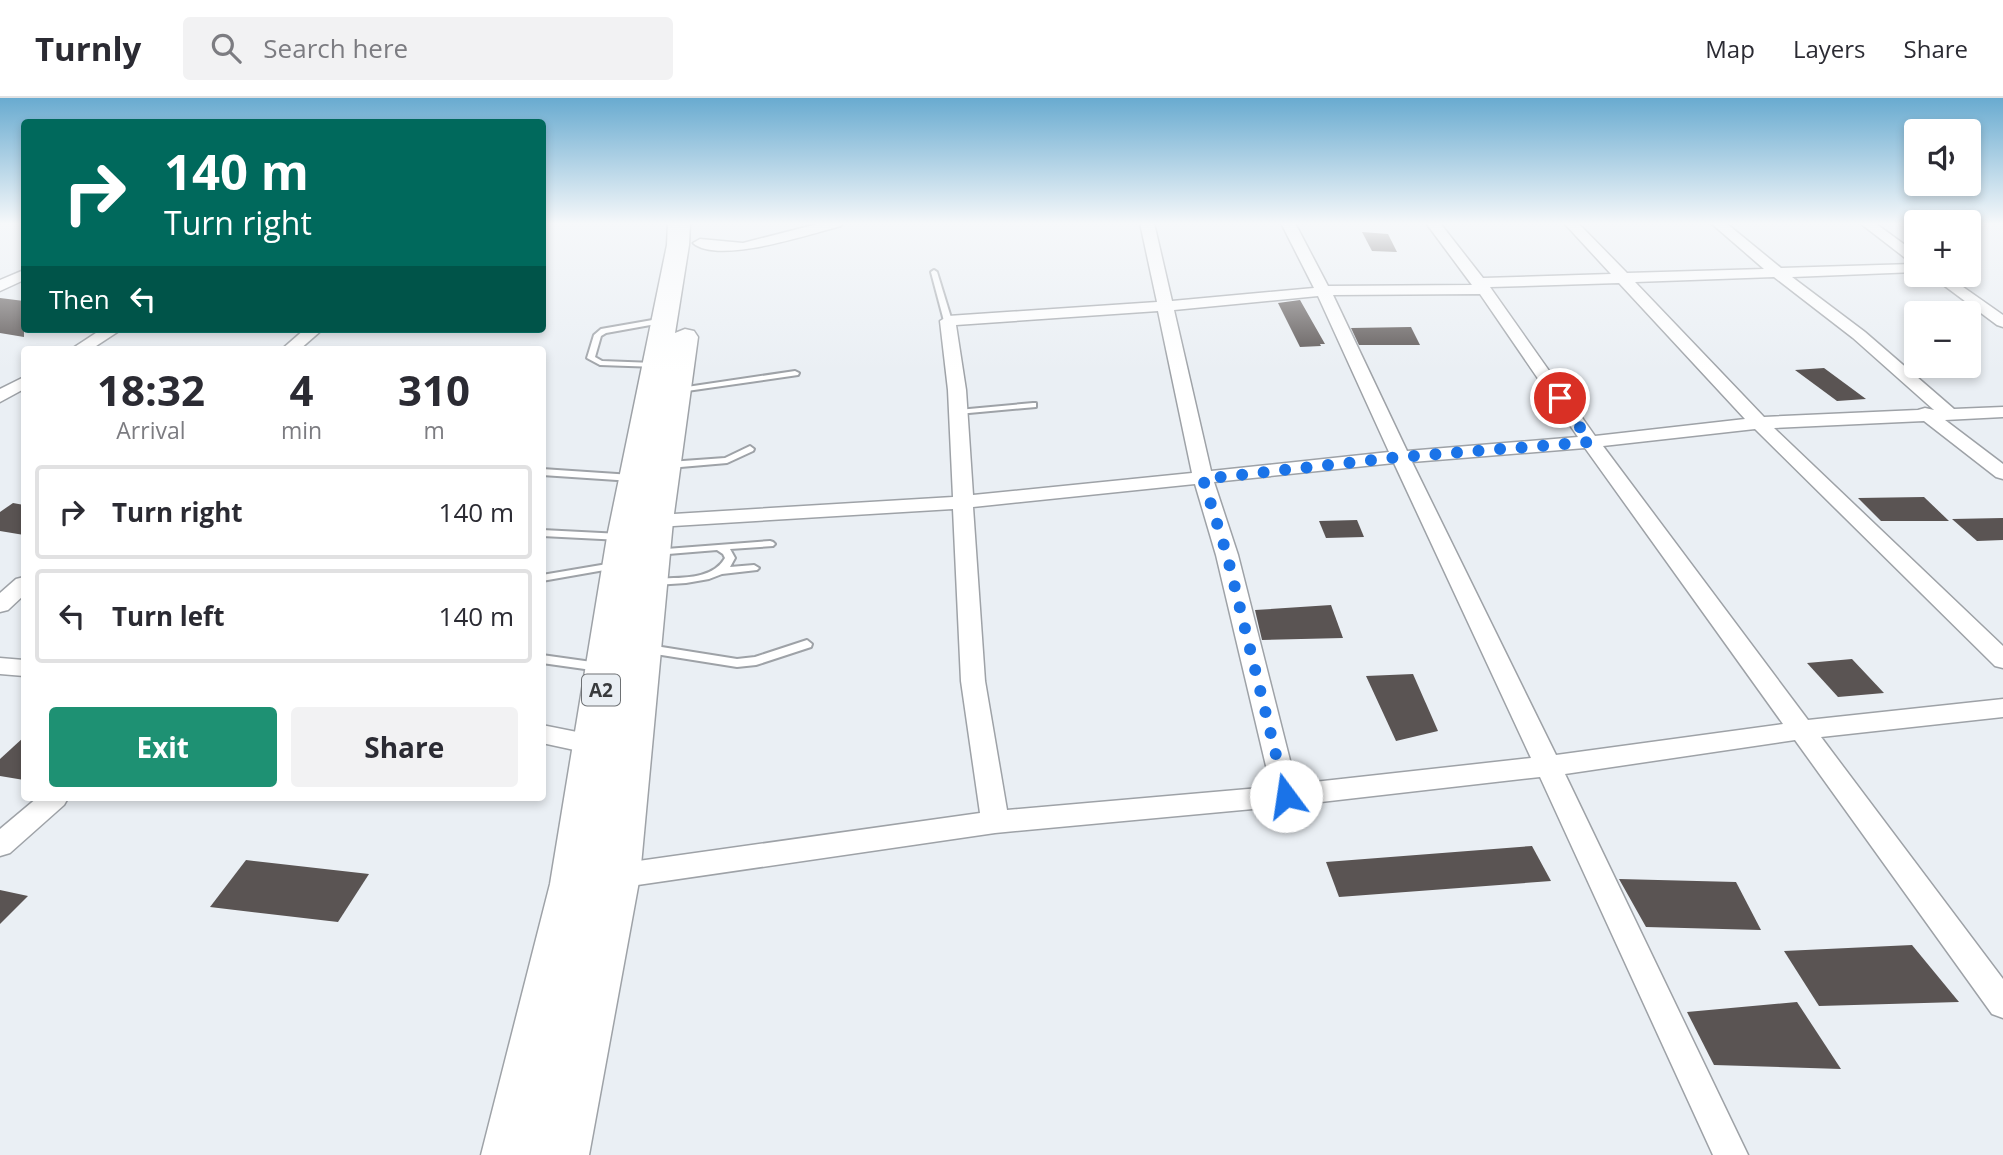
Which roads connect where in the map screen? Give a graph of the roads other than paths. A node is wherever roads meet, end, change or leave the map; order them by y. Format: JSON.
{"nodes":[{"id":1,"x":673,"y":272,"type":"edge"},
{"id":2,"x":685,"y":272,"type":"edge"},
{"id":3,"x":934,"y":272,"type":"dead end"},
{"id":4,"x":1158,"y":272,"type":"edge"},
{"id":5,"x":1315,"y":272,"type":"edge"},
{"id":6,"x":1471,"y":272,"type":"edge"},
{"id":7,"x":1619,"y":272,"type":"edge"},
{"id":8,"x":1747,"y":272,"type":"edge"},
{"id":9,"x":1777,"y":272,"type":"edge"},
{"id":10,"x":21,"y":276,"type":"edge"},
{"id":11,"x":1625,"y":278,"type":"junction"},
{"id":12,"x":0,"y":286,"type":"edge"},
{"id":13,"x":1481,"y":286,"type":"junction"},
{"id":14,"x":1954,"y":287,"type":"edge"},
{"id":15,"x":1325,"y":290,"type":"junction"},
{"id":16,"x":1165,"y":306,"type":"junction"},
{"id":17,"x":664,"y":320,"type":"junction"},
{"id":18,"x":948,"y":321,"type":"junction"},
{"id":19,"x":2003,"y":323,"type":"edge"},
{"id":20,"x":107,"y":333,"type":"edge"},
{"id":21,"x":310,"y":333,"type":"edge"},
{"id":22,"x":85,"y":346,"type":"edge"},
{"id":23,"x":294,"y":346,"type":"edge"},
{"id":24,"x":795,"y":373,"type":"dead end"},
{"id":25,"x":666,"y":378,"type":"junction"},
{"id":26,"x":21,"y":384,"type":"edge"},
{"id":27,"x":0,"y":397,"type":"edge"},
{"id":28,"x":1033,"y":405,"type":"dead end"},
{"id":29,"x":958,"y":412,"type":"junction"},
{"id":30,"x":2003,"y":412,"type":"edge"},
{"id":31,"x":1925,"y":413,"type":"junction"},
{"id":32,"x":1948,"y":413,"type":"junction"},
{"id":33,"x":1759,"y":423,"type":"junction"},
{"id":34,"x":1590,"y":442,"type":"junction"},
{"id":35,"x":750,"y":449,"type":"dead end"},
{"id":36,"x":1400,"y":457,"type":"junction"},
{"id":37,"x":546,"y":472,"type":"edge"},
{"id":38,"x":650,"y":472,"type":"junction"},
{"id":39,"x":2003,"y":473,"type":"edge"},
{"id":40,"x":1203,"y":479,"type":"junction"},
{"id":41,"x":962,"y":502,"type":"junction"},
{"id":42,"x":546,"y":534,"type":"edge"},
{"id":43,"x":770,"y":544,"type":"dead end"},
{"id":44,"x":715,"y":547,"type":"junction"},
{"id":45,"x":641,"y":552,"type":"junction"},
{"id":46,"x":754,"y":568,"type":"dead end"},
{"id":47,"x":722,"y":571,"type":"junction"},
{"id":48,"x":546,"y":577,"type":"edge"},
{"id":49,"x":21,"y":586,"type":"edge"},
{"id":50,"x":0,"y":605,"type":"edge"},
{"id":51,"x":807,"y":644,"type":"dead end"},
{"id":52,"x":642,"y":648,"type":"junction"},
{"id":53,"x":546,"y":660,"type":"edge"},
{"id":54,"x":2003,"y":660,"type":"edge"},
{"id":55,"x":0,"y":666,"type":"edge"},
{"id":56,"x":604,"y":667,"type":"junction"},
{"id":57,"x":21,"y":668,"type":"edge"},
{"id":58,"x":2003,"y":708,"type":"edge"},
{"id":59,"x":1803,"y":730,"type":"junction"},
{"id":60,"x":546,"y":735,"type":"edge"},
{"id":61,"x":593,"y":744,"type":"junction"},
{"id":62,"x":1549,"y":766,"type":"junction"},
{"id":63,"x":1286,"y":796,"type":"junction"},
{"id":64,"x":51,"y":801,"type":"edge"},
{"id":65,"x":995,"y":822,"type":"junction"},
{"id":66,"x":0,"y":845,"type":"edge"},
{"id":67,"x":617,"y":876,"type":"junction"},
{"id":68,"x":2003,"y":1004,"type":"edge"},
{"id":69,"x":509,"y":1155,"type":"edge"},
{"id":70,"x":561,"y":1155,"type":"edge"},
{"id":71,"x":1731,"y":1155,"type":"edge"}],
"edges":[{"from":1,"to":17,"type":"highway","number":"A2"},
{"from":2,"to":25,"type":"highway","number":"A2"},
{"from":3,"to":18,"type":"lane"},
{"from":4,"to":16,"type":"street"},
{"from":5,"to":15,"type":"street"},
{"from":6,"to":13,"type":"street"},
{"from":7,"to":11,"type":"street"},
{"from":8,"to":11,"type":"street"},
{"from":9,"to":32,"type":"street"},
{"from":10,"to":12,"type":"street"},
{"from":11,"to":13,"type":"street"},
{"from":11,"to":33,"type":"street"},
{"from":13,"to":15,"type":"street"},
{"from":13,"to":34,"type":"street"},
{"from":14,"to":19,"type":"street"},
{"from":15,"to":16,"type":"street"},
{"from":15,"to":36,"type":"street"},
{"from":16,"to":18,"type":"street"},
{"from":16,"to":40,"type":"street"},
{"from":17,"to":25,"type":"highway","number":"A2"},
{"from":17,"to":25,"type":"lane"},
{"from":18,"to":29,"type":"street"},
{"from":20,"to":22,"type":"street"},
{"from":21,"to":23,"type":"street"},
{"from":24,"to":25,"type":"lane"},
{"from":25,"to":38,"type":"highway","number":"A2"},
{"from":26,"to":27,"type":"street"},
{"from":28,"to":29,"type":"lane"},
{"from":29,"to":41,"type":"street"},
{"from":30,"to":32,"type":"street"},
{"from":31,"to":32,"type":"street"},
{"from":31,"to":33,"type":"street"},
{"from":31,"to":39,"type":"street"},
{"from":33,"to":34,"type":"street"},
{"from":33,"to":54,"type":"street"},
{"from":34,"to":36,"type":"street"},
{"from":34,"to":59,"type":"street"},
{"from":35,"to":38,"type":"lane"},
{"from":36,"to":40,"type":"street"},
{"from":36,"to":62,"type":"street"},
{"from":37,"to":38,"type":"lane"},
{"from":38,"to":45,"type":"highway","number":"A2"},
{"from":40,"to":41,"type":"street"},
{"from":40,"to":63,"type":"street"},
{"from":41,"to":45,"type":"street"},
{"from":41,"to":65,"type":"street"},
{"from":42,"to":45,"type":"lane"},
{"from":43,"to":44,"type":"lane"},
{"from":44,"to":45,"type":"lane"},
{"from":44,"to":47,"type":"lane"},
{"from":45,"to":47,"type":"lane"},
{"from":45,"to":48,"type":"lane"},
{"from":45,"to":52,"type":"highway","number":"A2"},
{"from":45,"to":56,"type":"highway","number":"A2"},
{"from":46,"to":47,"type":"lane"},
{"from":49,"to":50,"type":"street"},
{"from":51,"to":52,"type":"lane"},
{"from":52,"to":67,"type":"highway","number":"A2"},
{"from":53,"to":56,"type":"lane"},
{"from":55,"to":57,"type":"street"},
{"from":56,"to":61,"type":"highway","number":"A2"},
{"from":58,"to":59,"type":"street"},
{"from":59,"to":62,"type":"street"},
{"from":59,"to":68,"type":"street"},
{"from":60,"to":61,"type":"street"},
{"from":61,"to":69,"type":"highway","number":"A2"},
{"from":62,"to":63,"type":"street"},
{"from":62,"to":71,"type":"street"},
{"from":63,"to":65,"type":"street"},
{"from":64,"to":66,"type":"street"},
{"from":65,"to":67,"type":"street"},
{"from":67,"to":70,"type":"highway","number":"A2"}]}
